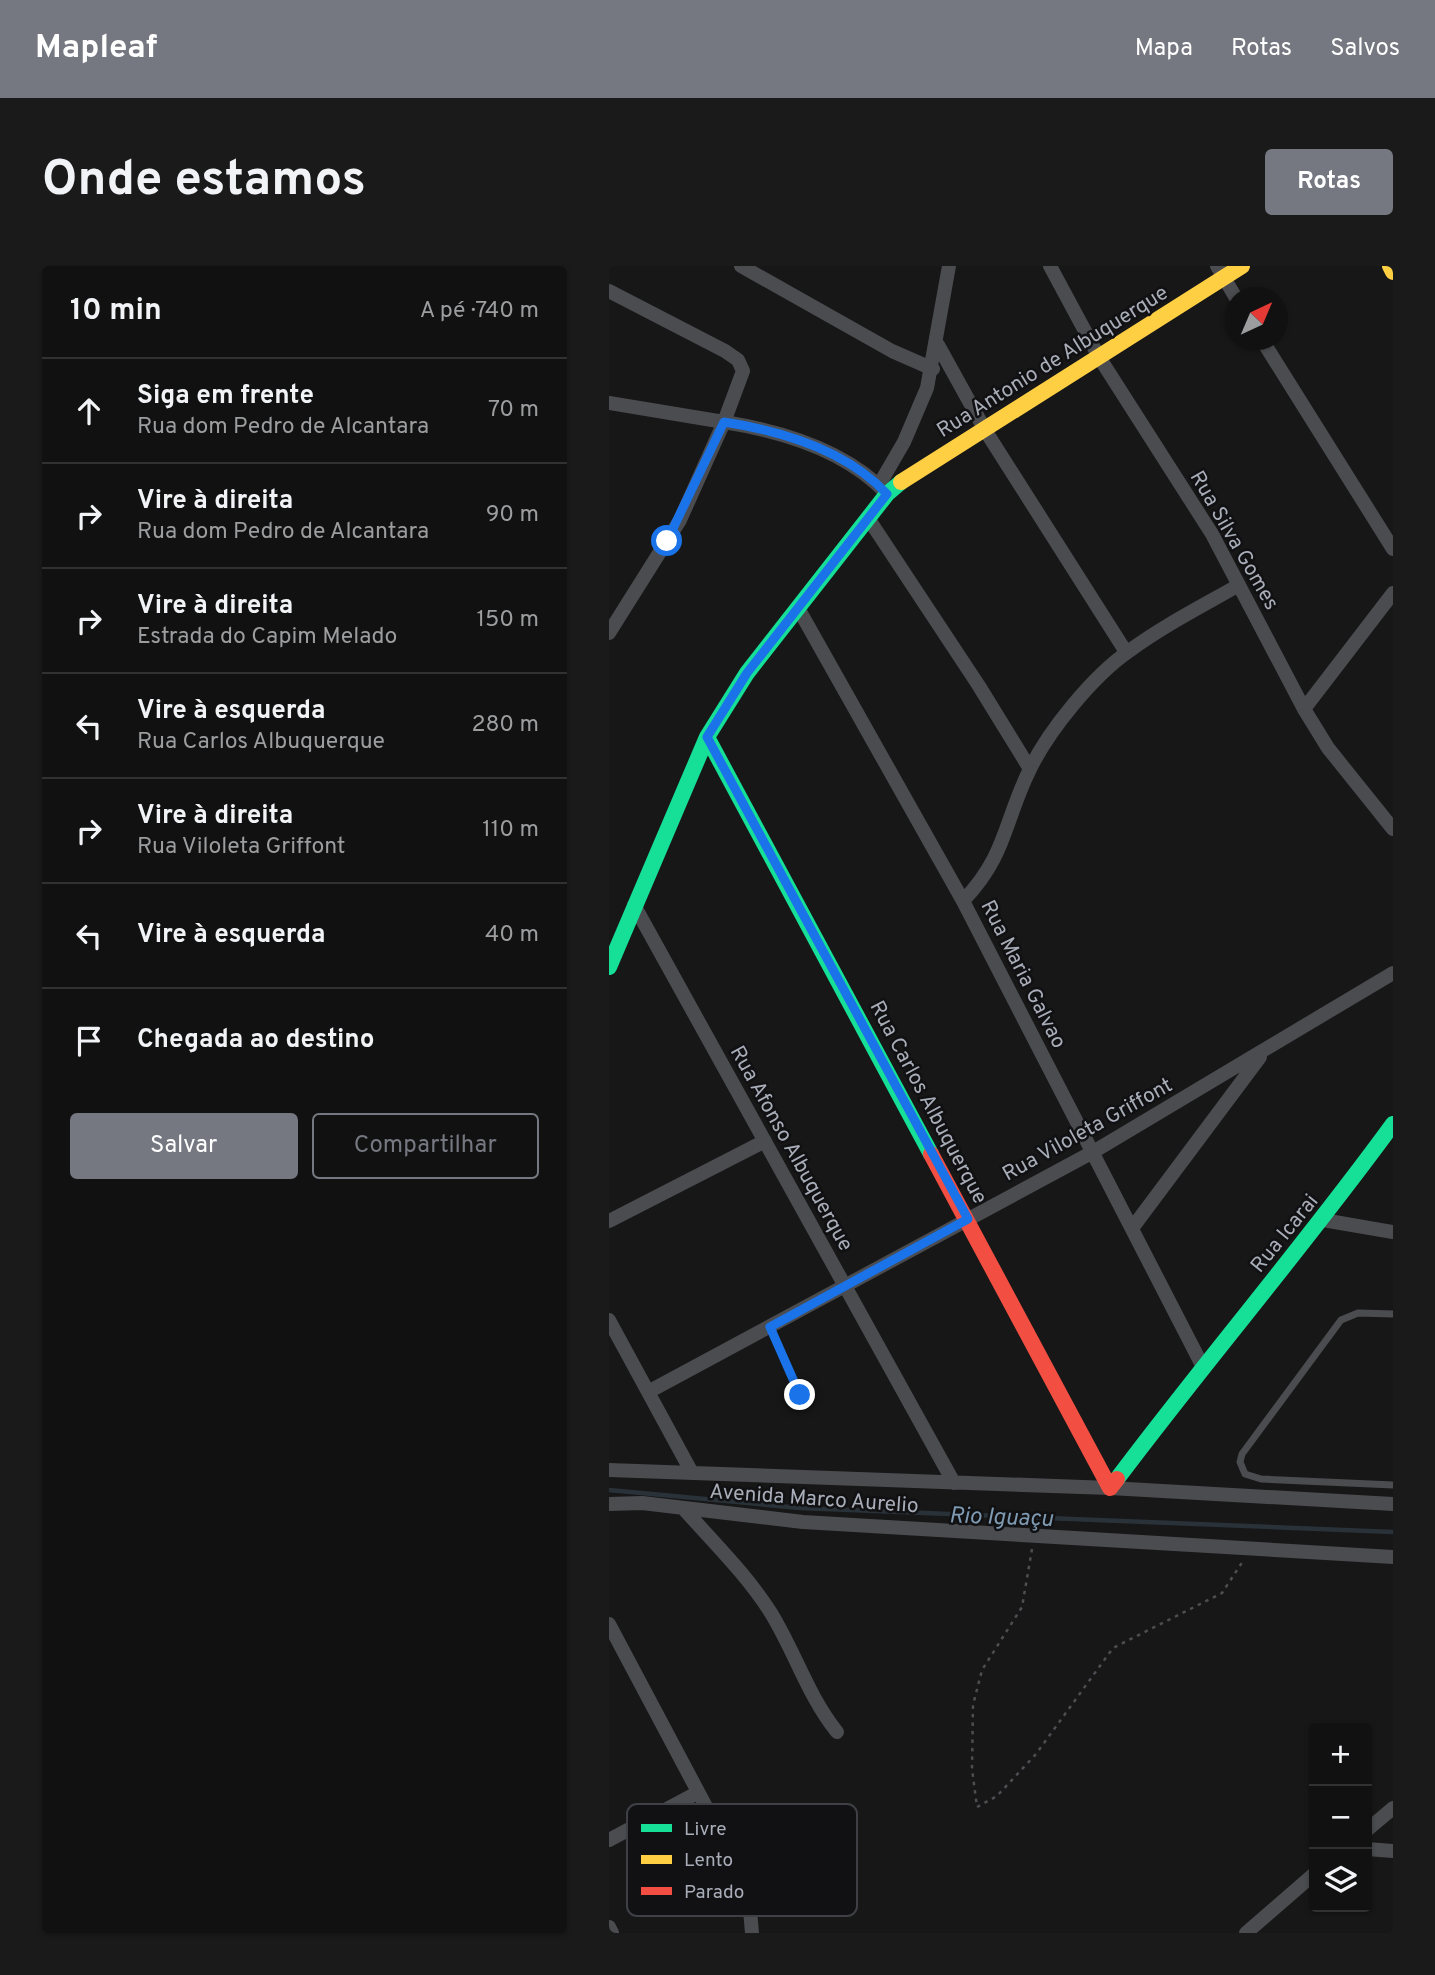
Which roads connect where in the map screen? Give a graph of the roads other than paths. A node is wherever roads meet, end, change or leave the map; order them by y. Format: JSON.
{"nodes":[{"id":1,"x":741,"y":266,"type":"edge"},
{"id":2,"x":949,"y":266,"type":"edge"},
{"id":3,"x":1050,"y":266,"type":"edge"},
{"id":4,"x":1242,"y":266,"type":"edge"},
{"id":5,"x":1390,"y":266,"type":"edge"},
{"id":6,"x":1220,"y":271,"type":"edge"},
{"id":7,"x":1393,"y":272,"type":"edge"},
{"id":8,"x":1229,"y":287,"type":"edge"},
{"id":9,"x":609,"y":291,"type":"edge"},
{"id":10,"x":938,"y":345,"type":"junction"},
{"id":11,"x":1268,"y":350,"type":"edge"},
{"id":12,"x":1099,"y":357,"type":"junction"},
{"id":13,"x":933,"y":369,"type":"junction"},
{"id":14,"x":609,"y":403,"type":"edge"},
{"id":15,"x":724,"y":422,"type":"junction"},
{"id":16,"x":985,"y":430,"type":"junction"},
{"id":17,"x":883,"y":489,"type":"junction"},
{"id":18,"x":868,"y":518,"type":"junction"},
{"id":19,"x":1393,"y":549,"type":"edge"},
{"id":20,"x":1239,"y":585,"type":"junction"},
{"id":21,"x":1393,"y":593,"type":"edge"},
{"id":22,"x":799,"y":608,"type":"junction"},
{"id":23,"x":609,"y":633,"type":"edge"},
{"id":24,"x":1126,"y":652,"type":"junction"},
{"id":25,"x":1304,"y":709,"type":"junction"},
{"id":26,"x":707,"y":737,"type":"junction"},
{"id":27,"x":1030,"y":769,"type":"junction"},
{"id":28,"x":1393,"y":828,"type":"edge"},
{"id":29,"x":963,"y":901,"type":"junction"},
{"id":30,"x":634,"y":905,"type":"junction"},
{"id":31,"x":609,"y":967,"type":"edge"},
{"id":32,"x":1393,"y":973,"type":"edge"},
{"id":33,"x":1263,"y":1052,"type":"junction"},
{"id":34,"x":1192,"y":1093,"type":"junction"},
{"id":35,"x":1217,"y":1114,"type":"junction"},
{"id":36,"x":1393,"y":1124,"type":"edge"},
{"id":37,"x":765,"y":1141,"type":"junction"},
{"id":38,"x":1093,"y":1152,"type":"junction"},
{"id":39,"x":968,"y":1219,"type":"junction"},
{"id":40,"x":1323,"y":1220,"type":"junction"},
{"id":41,"x":609,"y":1222,"type":"edge"},
{"id":42,"x":1133,"y":1227,"type":"junction"},
{"id":43,"x":1393,"y":1232,"type":"edge"},
{"id":44,"x":844,"y":1287,"type":"junction"},
{"id":45,"x":1393,"y":1314,"type":"edge"},
{"id":46,"x":609,"y":1320,"type":"edge"},
{"id":47,"x":770,"y":1327,"type":"junction"},
{"id":48,"x":1202,"y":1365,"type":"junction"},
{"id":49,"x":648,"y":1392,"type":"junction"},
{"id":50,"x":800,"y":1395,"type":"dead end"},
{"id":51,"x":609,"y":1470,"type":"edge"},
{"id":52,"x":691,"y":1471,"type":"junction"},
{"id":53,"x":954,"y":1483,"type":"junction"},
{"id":54,"x":1393,"y":1485,"type":"edge"},
{"id":55,"x":1110,"y":1488,"type":"junction"},
{"id":56,"x":609,"y":1504,"type":"edge"},
{"id":57,"x":1393,"y":1504,"type":"edge"},
{"id":58,"x":684,"y":1509,"type":"junction"},
{"id":59,"x":1393,"y":1557,"type":"edge"},
{"id":60,"x":609,"y":1624,"type":"edge"},
{"id":61,"x":837,"y":1732,"type":"dead end"},
{"id":62,"x":697,"y":1793,"type":"junction"},
{"id":63,"x":676,"y":1804,"type":"edge"},
{"id":64,"x":703,"y":1804,"type":"edge"},
{"id":65,"x":1393,"y":1808,"type":"edge"},
{"id":66,"x":1372,"y":1825,"type":"edge"},
{"id":67,"x":627,"y":1830,"type":"edge"},
{"id":68,"x":609,"y":1840,"type":"edge"},
{"id":69,"x":1372,"y":1849,"type":"edge"},
{"id":70,"x":1393,"y":1851,"type":"edge"},
{"id":71,"x":1309,"y":1878,"type":"edge"},
{"id":72,"x":609,"y":1927,"type":"edge"},
{"id":73,"x":612,"y":1933,"type":"edge"},
{"id":74,"x":1246,"y":1933,"type":"edge"}],
"edges":[{"from":1,"to":13,"type":"street"},
{"from":2,"to":10,"type":"street"},
{"from":3,"to":12,"type":"street","name":"Rua Silva Gomes"},
{"from":4,"to":6,"type":"street","name":"Rua Antonio de Albuquerque"},
{"from":5,"to":7,"type":"street"},
{"from":6,"to":8,"type":"street"},
{"from":6,"to":12,"type":"street","name":"Rua Antonio de Albuquerque"},
{"from":9,"to":15,"type":"street"},
{"from":10,"to":13,"type":"street"},
{"from":10,"to":16,"type":"street"},
{"from":11,"to":19,"type":"street"},
{"from":12,"to":16,"type":"street","name":"Rua Antonio de Albuquerque"},
{"from":12,"to":20,"type":"street","name":"Rua Silva Gomes"},
{"from":13,"to":17,"type":"street"},
{"from":14,"to":15,"type":"street"},
{"from":15,"to":17,"type":"street"},
{"from":15,"to":23,"type":"street"},
{"from":16,"to":17,"type":"street","name":"Rua Antonio de Albuquerque"},
{"from":16,"to":24,"type":"street"},
{"from":17,"to":18,"type":"street","name":"Rua Antonio de Albuquerque"},
{"from":18,"to":22,"type":"street","name":"Rua Antonio de Albuquerque"},
{"from":18,"to":27,"type":"street"},
{"from":20,"to":24,"type":"street"},
{"from":20,"to":25,"type":"street","name":"Rua Silva Gomes"},
{"from":21,"to":25,"type":"street"},
{"from":22,"to":26,"type":"street","name":"Rua Antonio de Albuquerque"},
{"from":22,"to":29,"type":"street","name":"Rua Maria Galvao"},
{"from":24,"to":27,"type":"street"},
{"from":25,"to":28,"type":"street","name":"Rua Silva Gomes"},
{"from":26,"to":30,"type":"street","name":"Rua Antonio de Albuquerque"},
{"from":26,"to":39,"type":"street","name":"Rua Carlos Albuquerque"},
{"from":27,"to":29,"type":"street"},
{"from":29,"to":38,"type":"street","name":"Rua Maria Galvao"},
{"from":30,"to":31,"type":"street","name":"Rua Antonio de Albuquerque"},
{"from":30,"to":37,"type":"street","name":"Rua Afonso Albuquerque"},
{"from":32,"to":33,"type":"street","name":"Rua Viloleta Griffont"},
{"from":33,"to":34,"type":"street","name":"Rua Viloleta Griffont"},
{"from":33,"to":35,"type":"street"},
{"from":34,"to":35,"type":"street"},
{"from":34,"to":38,"type":"street","name":"Rua Viloleta Griffont"},
{"from":35,"to":42,"type":"street"},
{"from":36,"to":40,"type":"street","name":"Rua Icarai"},
{"from":37,"to":41,"type":"street"},
{"from":37,"to":44,"type":"street","name":"Rua Afonso Albuquerque"},
{"from":38,"to":39,"type":"street","name":"Rua Viloleta Griffont"},
{"from":38,"to":42,"type":"street","name":"Rua Maria Galvao"},
{"from":39,"to":44,"type":"street","name":"Rua Viloleta Griffont"},
{"from":39,"to":55,"type":"street","name":"Rua Carlos Albuquerque"},
{"from":40,"to":43,"type":"street"},
{"from":40,"to":48,"type":"street","name":"Rua Icarai"},
{"from":42,"to":48,"type":"street","name":"Rua Maria Galvao"},
{"from":44,"to":47,"type":"street","name":"Rua Viloleta Griffont"},
{"from":44,"to":53,"type":"street","name":"Rua Afonso Albuquerque"},
{"from":45,"to":54,"type":"lane"},
{"from":46,"to":49,"type":"street"},
{"from":47,"to":49,"type":"street","name":"Rua Viloleta Griffont"},
{"from":47,"to":50,"type":"lane"},
{"from":48,"to":55,"type":"street","name":"Rua Icarai"},
{"from":49,"to":52,"type":"street"},
{"from":51,"to":52,"type":"street"},
{"from":52,"to":53,"type":"street"},
{"from":53,"to":55,"type":"street"},
{"from":55,"to":57,"type":"street"},
{"from":56,"to":58,"type":"street","name":"Avenida Marco Aurelio"},
{"from":58,"to":59,"type":"street","name":"Avenida Marco Aurelio"},
{"from":58,"to":61,"type":"street"},
{"from":60,"to":62,"type":"street"},
{"from":62,"to":63,"type":"street"},
{"from":62,"to":64,"type":"street"},
{"from":65,"to":66,"type":"street"},
{"from":67,"to":68,"type":"street"},
{"from":69,"to":70,"type":"street"},
{"from":71,"to":74,"type":"street"},
{"from":72,"to":73,"type":"street"}]}
